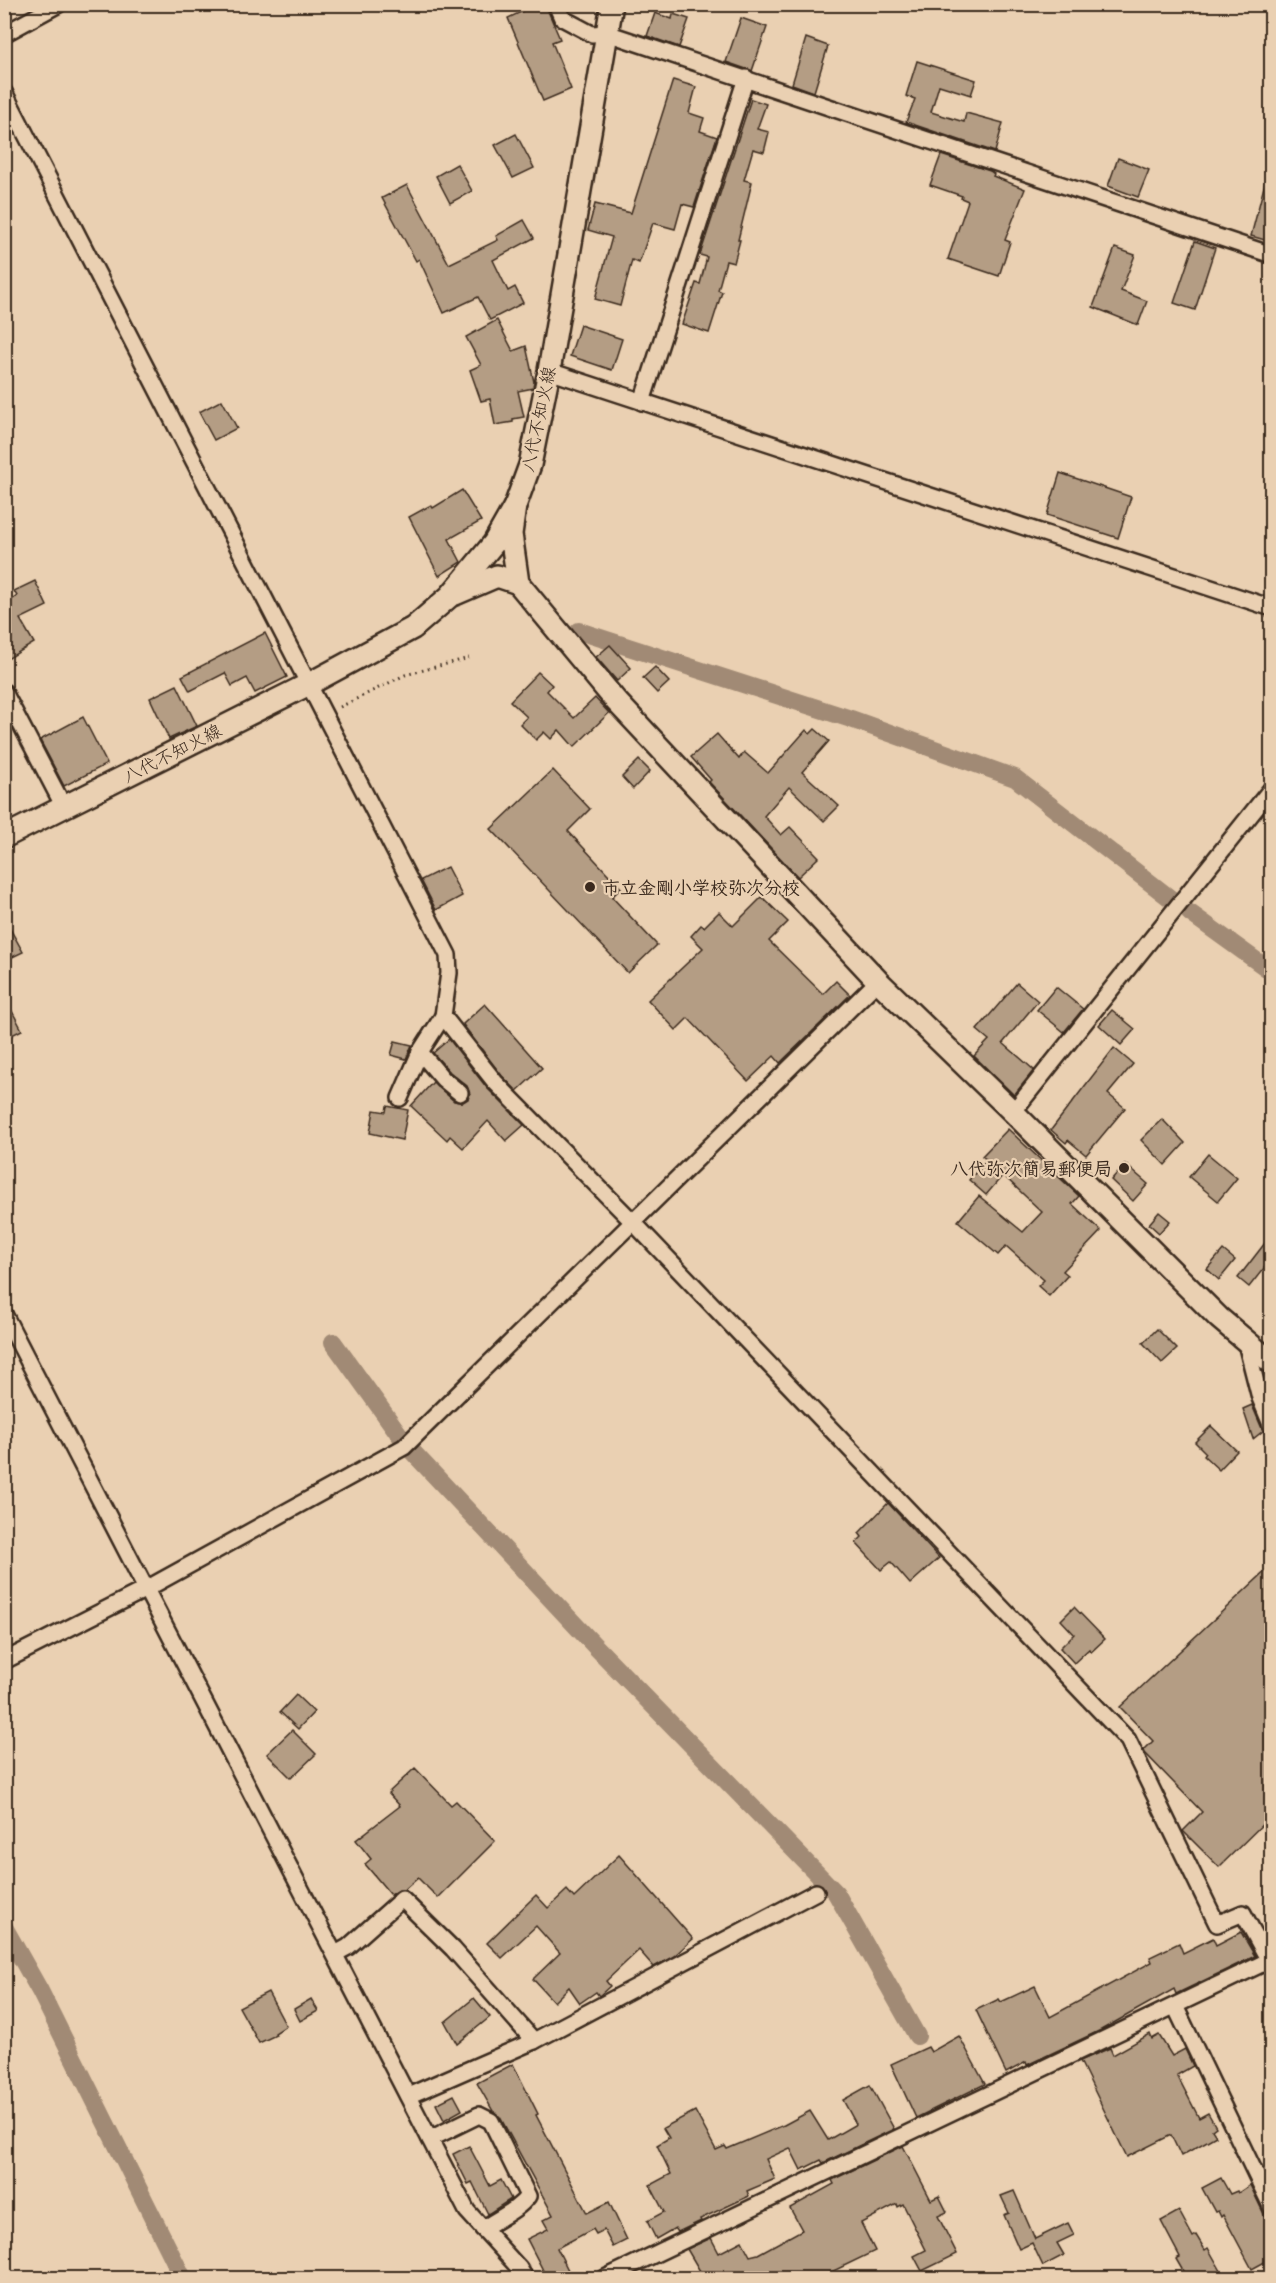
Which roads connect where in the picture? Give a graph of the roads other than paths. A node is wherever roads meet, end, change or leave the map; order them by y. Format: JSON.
{"nodes":[{"id":1,"x":59,"y":4,"type":"edge"},
{"id":2,"x":556,"y":4,"type":"edge"},
{"id":3,"x":612,"y":4,"type":"edge"},
{"id":4,"x":607,"y":33,"type":"junction"},
{"id":5,"x":4,"y":34,"type":"edge"},
{"id":6,"x":746,"y":78,"type":"junction"},
{"id":7,"x":4,"y":92,"type":"edge"},
{"id":8,"x":1272,"y":255,"type":"edge"},
{"id":9,"x":549,"y":371,"type":"junction"},
{"id":10,"x":642,"y":402,"type":"junction"},
{"id":11,"x":515,"y":506,"type":"junction"},
{"id":12,"x":518,"y":583,"type":"junction"},
{"id":13,"x":450,"y":596,"type":"junction"},
{"id":14,"x":1272,"y":608,"type":"edge"},
{"id":15,"x":309,"y":684,"type":"junction"},
{"id":16,"x":4,"y":693,"type":"edge"},
{"id":17,"x":1272,"y":788,"type":"edge"},
{"id":18,"x":64,"y":807,"type":"junction"},
{"id":19,"x":4,"y":837,"type":"edge"},
{"id":20,"x":878,"y":981,"type":"junction"},
{"id":21,"x":443,"y":1016,"type":"junction"},
{"id":22,"x":420,"y":1052,"type":"junction"},
{"id":23,"x":460,"y":1093,"type":"dead end"},
{"id":24,"x":400,"y":1098,"type":"dead end"},
{"id":25,"x":1013,"y":1112,"type":"junction"},
{"id":26,"x":633,"y":1222,"type":"junction"},
{"id":27,"x":4,"y":1314,"type":"edge"},
{"id":28,"x":1246,"y":1342,"type":"junction"},
{"id":29,"x":1272,"y":1363,"type":"edge"},
{"id":30,"x":1272,"y":1427,"type":"edge"},
{"id":31,"x":147,"y":1589,"type":"junction"},
{"id":32,"x":4,"y":1661,"type":"edge"},
{"id":33,"x":816,"y":1892,"type":"dead end"},
{"id":34,"x":335,"y":1954,"type":"junction"},
{"id":35,"x":1270,"y":1960,"type":"edge"},
{"id":36,"x":1175,"y":2006,"type":"junction"},
{"id":37,"x":534,"y":2041,"type":"junction"},
{"id":38,"x":408,"y":2096,"type":"junction"},
{"id":39,"x":430,"y":2139,"type":"junction"},
{"id":40,"x":1272,"y":2208,"type":"edge"},
{"id":41,"x":483,"y":2229,"type":"junction"},
{"id":42,"x":610,"y":2277,"type":"edge"},
{"id":43,"x":525,"y":2278,"type":"edge"}],
"edges":[{"from":1,"to":5,"type":"street"},
{"from":2,"to":4,"type":"street"},
{"from":3,"to":4,"type":"street","name":"八代不知火線"},
{"from":4,"to":6,"type":"street"},
{"from":4,"to":9,"type":"street","name":"八代不知火線"},
{"from":6,"to":8,"type":"street"},
{"from":6,"to":10,"type":"street"},
{"from":7,"to":15,"type":"street"},
{"from":9,"to":10,"type":"street"},
{"from":9,"to":11,"type":"street","name":"八代不知火線"},
{"from":10,"to":14,"type":"street"},
{"from":11,"to":12,"type":"street"},
{"from":11,"to":13,"type":"street","name":"八代不知火線"},
{"from":12,"to":13,"type":"street"},
{"from":12,"to":20,"type":"street"},
{"from":13,"to":15,"type":"street","name":"八代不知火線"},
{"from":15,"to":18,"type":"street","name":"八代不知火線"},
{"from":15,"to":21,"type":"street"},
{"from":16,"to":18,"type":"street"},
{"from":17,"to":25,"type":"street"},
{"from":18,"to":19,"type":"street","name":"八代不知火線"},
{"from":20,"to":25,"type":"street"},
{"from":20,"to":26,"type":"street"},
{"from":21,"to":22,"type":"street"},
{"from":21,"to":26,"type":"street"},
{"from":22,"to":23,"type":"street"},
{"from":22,"to":24,"type":"street"},
{"from":25,"to":28,"type":"street"},
{"from":26,"to":31,"type":"street"},
{"from":26,"to":35,"type":"street"},
{"from":27,"to":31,"type":"street"},
{"from":28,"to":29,"type":"street"},
{"from":28,"to":30,"type":"street"},
{"from":31,"to":32,"type":"street"},
{"from":31,"to":34,"type":"street"},
{"from":33,"to":37,"type":"street"},
{"from":34,"to":37,"type":"street"},
{"from":34,"to":38,"type":"street"},
{"from":35,"to":36,"type":"street"},
{"from":36,"to":40,"type":"street"},
{"from":36,"to":42,"type":"street"},
{"from":37,"to":38,"type":"street"},
{"from":38,"to":39,"type":"street"},
{"from":39,"to":41,"type":"street"},
{"from":39,"to":41,"type":"street"},
{"from":41,"to":43,"type":"street"}]}
